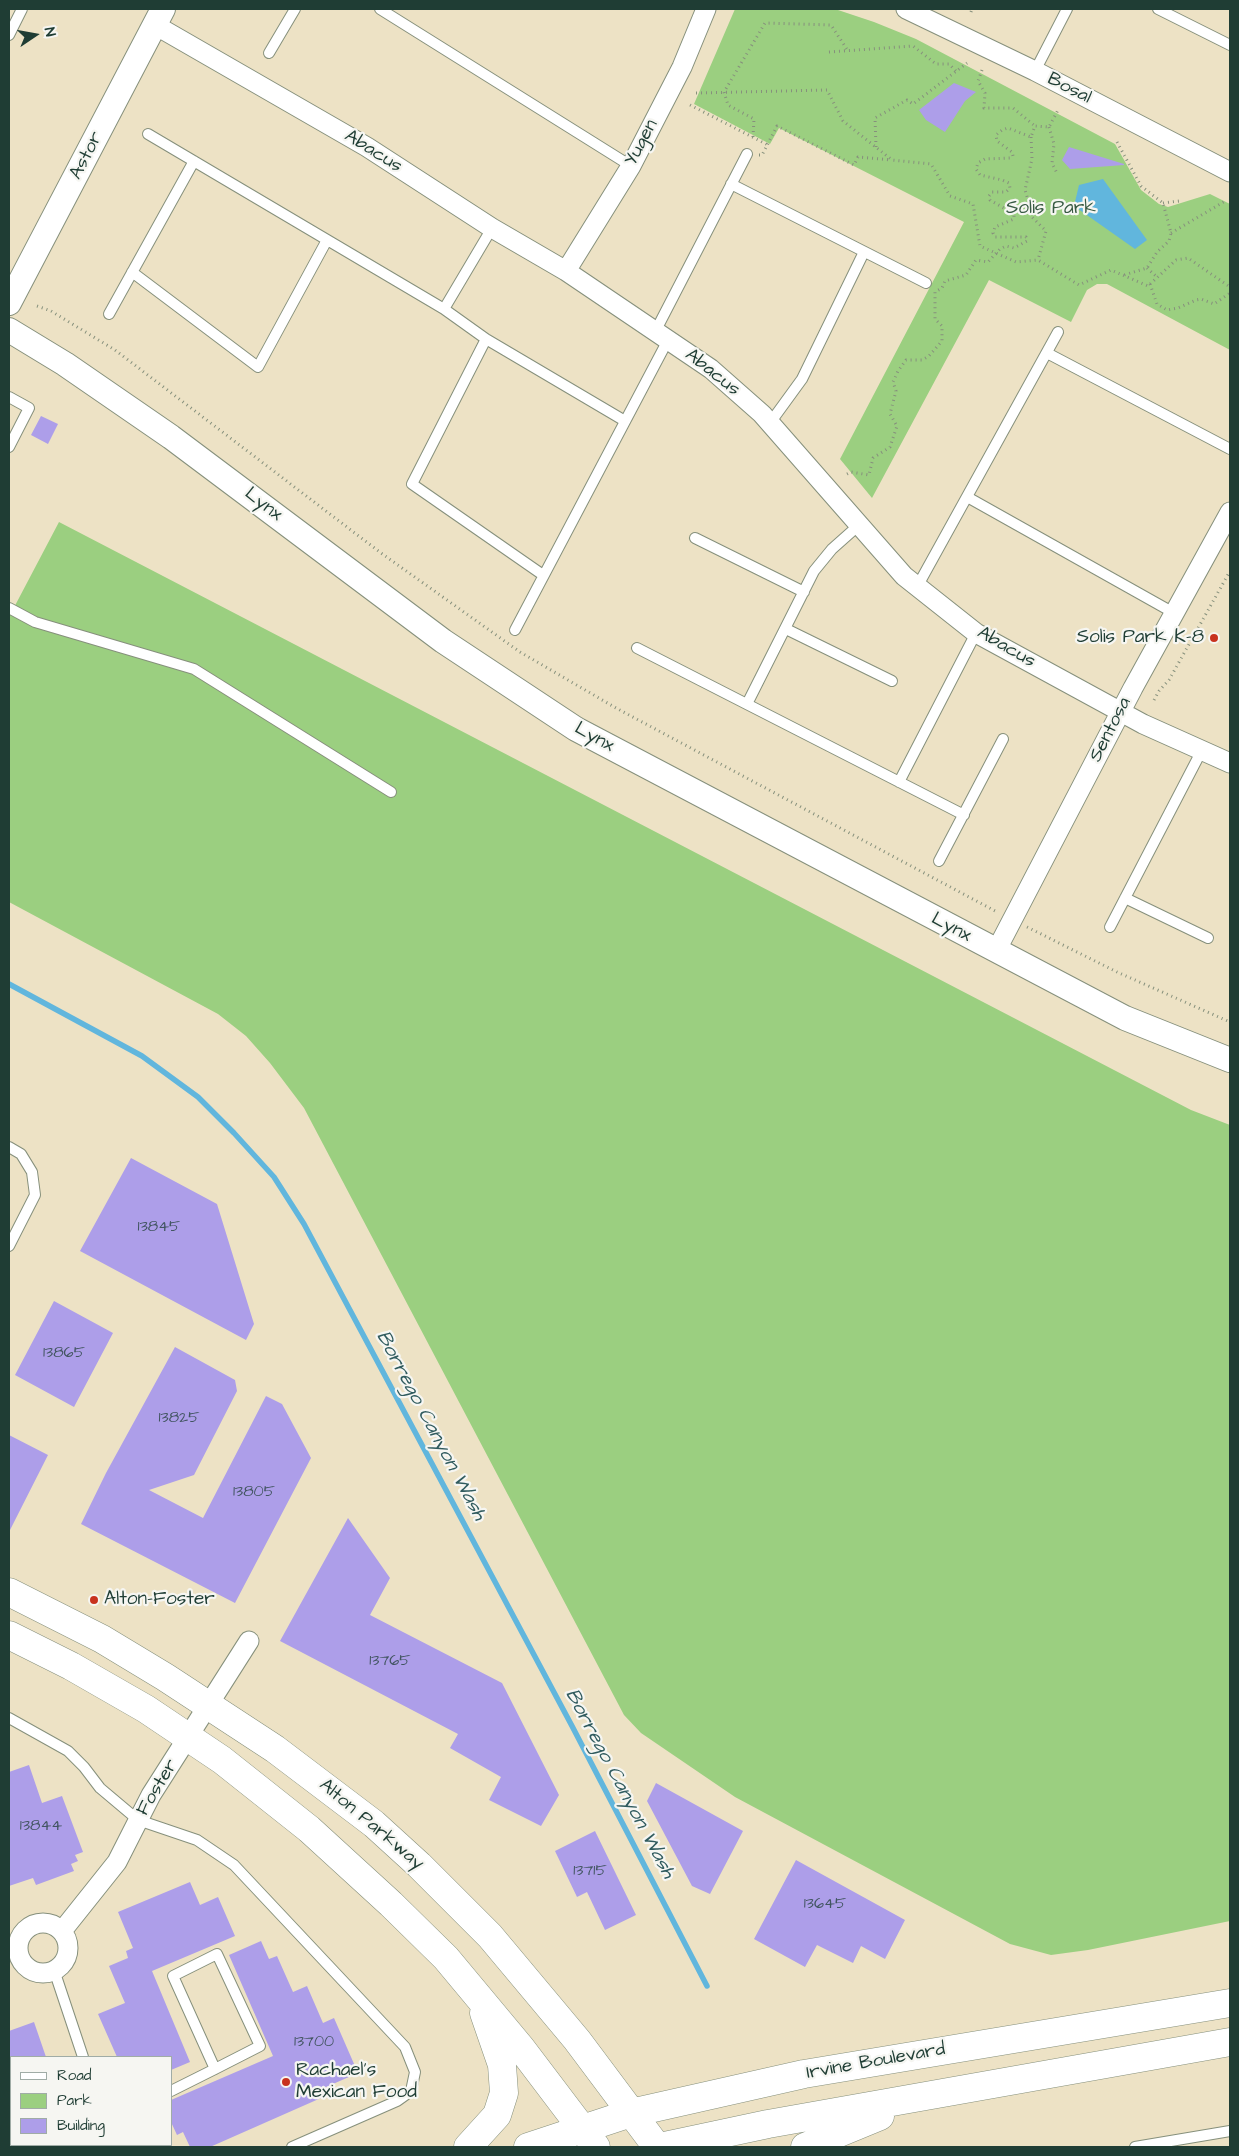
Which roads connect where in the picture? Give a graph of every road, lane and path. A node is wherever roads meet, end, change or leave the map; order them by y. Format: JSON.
{"nodes":[{"id":1,"x":22,"y":9,"type":"edge"},
{"id":2,"x":295,"y":9,"type":"edge"},
{"id":3,"x":380,"y":9,"type":"edge"},
{"id":4,"x":706,"y":9,"type":"edge"},
{"id":5,"x":906,"y":9,"type":"edge"},
{"id":6,"x":1067,"y":9,"type":"edge"},
{"id":7,"x":1158,"y":9,"type":"edge"},
{"id":8,"x":159,"y":17,"type":"edge"},
{"id":9,"x":9,"y":35,"type":"edge"},
{"id":10,"x":1230,"y":45,"type":"edge"},
{"id":11,"x":848,"y":51,"type":"junction"},
{"id":12,"x":269,"y":52,"type":"dead end"},
{"id":13,"x":829,"y":52,"type":"dead end"},
{"id":14,"x":967,"y":63,"type":"dead end"},
{"id":15,"x":982,"y":70,"type":"dead end"},
{"id":16,"x":956,"y":71,"type":"junction"},
{"id":17,"x":1035,"y":71,"type":"junction"},
{"id":18,"x":724,"y":92,"type":"junction"},
{"id":19,"x":696,"y":93,"type":"dead end"},
{"id":20,"x":690,"y":104,"type":"dead end"},
{"id":21,"x":1058,"y":110,"type":"dead end"},
{"id":22,"x":1035,"y":126,"type":"junction"},
{"id":23,"x":1049,"y":127,"type":"junction"},
{"id":24,"x":148,"y":134,"type":"dead end"},
{"id":25,"x":754,"y":137,"type":"junction"},
{"id":26,"x":1032,"y":137,"type":"junction"},
{"id":27,"x":1117,"y":142,"type":"dead end"},
{"id":28,"x":768,"y":145,"type":"junction"},
{"id":29,"x":876,"y":147,"type":"junction"},
{"id":30,"x":748,"y":154,"type":"joint"},
{"id":31,"x":892,"y":160,"type":"junction"},
{"id":32,"x":194,"y":161,"type":"junction"},
{"id":33,"x":631,"y":166,"type":"junction"},
{"id":34,"x":1230,"y":172,"type":"edge"},
{"id":35,"x":1057,"y":173,"type":"dead end"},
{"id":36,"x":731,"y":184,"type":"junction"},
{"id":37,"x":1227,"y":200,"type":"dead end"},
{"id":38,"x":1179,"y":201,"type":"dead end"},
{"id":39,"x":1163,"y":203,"type":"junction"},
{"id":40,"x":492,"y":228,"type":"junction"},
{"id":41,"x":1171,"y":233,"type":"junction"},
{"id":42,"x":327,"y":240,"type":"junction"},
{"id":43,"x":864,"y":252,"type":"junction"},
{"id":44,"x":996,"y":254,"type":"junction"},
{"id":45,"x":1038,"y":260,"type":"junction"},
{"id":46,"x":1147,"y":268,"type":"junction"},
{"id":47,"x":566,"y":271,"type":"junction"},
{"id":48,"x":132,"y":272,"type":"junction"},
{"id":49,"x":1124,"y":275,"type":"junction"},
{"id":50,"x":1158,"y":277,"type":"junction"},
{"id":51,"x":926,"y":283,"type":"dead end"},
{"id":52,"x":1150,"y":284,"type":"junction"},
{"id":53,"x":1230,"y":287,"type":"edge"},
{"id":54,"x":1230,"y":293,"type":"edge"},
{"id":55,"x":9,"y":303,"type":"edge"},
{"id":56,"x":444,"y":308,"type":"junction"},
{"id":57,"x":109,"y":314,"type":"dead end"},
{"id":58,"x":9,"y":330,"type":"edge"},
{"id":59,"x":1058,"y":332,"type":"dead end"},
{"id":60,"x":661,"y":336,"type":"junction"},
{"id":61,"x":486,"y":339,"type":"junction"},
{"id":62,"x":1047,"y":353,"type":"junction"},
{"id":63,"x":9,"y":397,"type":"edge"},
{"id":64,"x":625,"y":421,"type":"junction"},
{"id":65,"x":770,"y":423,"type":"junction"},
{"id":66,"x":9,"y":447,"type":"edge"},
{"id":67,"x":1230,"y":449,"type":"edge"},
{"id":68,"x":847,"y":474,"type":"dead end"},
{"id":69,"x":969,"y":498,"type":"junction"},
{"id":70,"x":1230,"y":512,"type":"edge"},
{"id":71,"x":859,"y":525,"type":"junction"},
{"id":72,"x":695,"y":538,"type":"dead end"},
{"id":73,"x":1230,"y":571,"type":"edge"},
{"id":74,"x":543,"y":575,"type":"junction"},
{"id":75,"x":917,"y":587,"type":"junction"},
{"id":76,"x":804,"y":592,"type":"junction"},
{"id":77,"x":9,"y":608,"type":"edge"},
{"id":78,"x":1174,"y":613,"type":"junction"},
{"id":79,"x":786,"y":629,"type":"junction"},
{"id":80,"x":515,"y":630,"type":"dead end"},
{"id":81,"x":976,"y":632,"type":"junction"},
{"id":82,"x":637,"y":648,"type":"dead end"},
{"id":83,"x":892,"y":681,"type":"dead end"},
{"id":84,"x":1154,"y":700,"type":"dead end"},
{"id":85,"x":747,"y":704,"type":"junction"},
{"id":86,"x":1121,"y":711,"type":"junction"},
{"id":87,"x":1004,"y":739,"type":"dead end"},
{"id":88,"x":1202,"y":750,"type":"junction"},
{"id":89,"x":1230,"y":763,"type":"edge"},
{"id":90,"x":899,"y":782,"type":"junction"},
{"id":91,"x":391,"y":792,"type":"dead end"},
{"id":92,"x":964,"y":814,"type":"junction"},
{"id":93,"x":939,"y":861,"type":"dead end"},
{"id":94,"x":1125,"y":898,"type":"junction"},
{"id":95,"x":1110,"y":927,"type":"dead end"},
{"id":96,"x":1033,"y":930,"type":"dead end"},
{"id":97,"x":1208,"y":938,"type":"dead end"},
{"id":98,"x":996,"y":951,"type":"junction"},
{"id":99,"x":1230,"y":1022,"type":"edge"},
{"id":100,"x":1230,"y":1060,"type":"edge"},
{"id":101,"x":9,"y":1147,"type":"edge"},
{"id":102,"x":9,"y":1246,"type":"edge"},
{"id":103,"x":9,"y":1592,"type":"edge"},
{"id":104,"x":9,"y":1635,"type":"edge"},
{"id":105,"x":249,"y":1640,"type":"dead end"},
{"id":106,"x":209,"y":1705,"type":"junction"},
{"id":107,"x":9,"y":1718,"type":"edge"},
{"id":108,"x":189,"y":1737,"type":"junction"},
{"id":109,"x":138,"y":1820,"type":"junction"},
{"id":110,"x":62,"y":1931,"type":"junction"},
{"id":111,"x":14,"y":1958,"type":"edge"},
{"id":112,"x":54,"y":1970,"type":"junction"},
{"id":113,"x":479,"y":1997,"type":"junction"},
{"id":114,"x":1230,"y":2003,"type":"edge"},
{"id":115,"x":1230,"y":2042,"type":"edge"},
{"id":116,"x":83,"y":2056,"type":"edge"},
{"id":117,"x":215,"y":2069,"type":"junction"},
{"id":118,"x":172,"y":2090,"type":"edge"},
{"id":119,"x":950,"y":2092,"type":"junction"},
{"id":120,"x":631,"y":2113,"type":"junction"},
{"id":121,"x":1230,"y":2130,"type":"edge"},
{"id":122,"x":589,"y":2138,"type":"edge"},
{"id":123,"x":292,"y":2147,"type":"edge"},
{"id":124,"x":468,"y":2147,"type":"edge"},
{"id":125,"x":528,"y":2147,"type":"edge"},
{"id":126,"x":659,"y":2147,"type":"edge"},
{"id":127,"x":805,"y":2147,"type":"edge"},
{"id":128,"x":1135,"y":2147,"type":"edge"}],
"edges":[{"from":1,"to":9,"type":"lane"},
{"from":2,"to":12,"type":"lane"},
{"from":3,"to":33,"type":"lane"},
{"from":4,"to":33,"type":"street","name":"Yugen"},
{"from":5,"to":17,"type":"street","name":"Bosal"},
{"from":6,"to":17,"type":"lane"},
{"from":7,"to":10,"type":"lane"},
{"from":8,"to":40,"type":"street","name":"Abacus"},
{"from":8,"to":55,"type":"street","name":"Astor"},
{"from":11,"to":13,"type":"path"},
{"from":11,"to":16,"type":"path"},
{"from":11,"to":18,"type":"path"},
{"from":14,"to":16,"type":"path"},
{"from":15,"to":22,"type":"path"},
{"from":16,"to":29,"type":"path"},
{"from":17,"to":34,"type":"street","name":"Bosal"},
{"from":18,"to":19,"type":"path"},
{"from":18,"to":25,"type":"path"},
{"from":18,"to":29,"type":"path"},
{"from":20,"to":25,"type":"path"},
{"from":21,"to":23,"type":"path"},
{"from":22,"to":23,"type":"path"},
{"from":22,"to":26,"type":"path"},
{"from":23,"to":35,"type":"path"},
{"from":24,"to":32,"type":"lane"},
{"from":25,"to":28,"type":"path"},
{"from":26,"to":44,"type":"path"},
{"from":26,"to":45,"type":"path"},
{"from":27,"to":39,"type":"path"},
{"from":28,"to":30,"type":"path"},
{"from":28,"to":31,"type":"path"},
{"from":29,"to":31,"type":"path"},
{"from":30,"to":36,"type":"lane"},
{"from":31,"to":44,"type":"path"},
{"from":32,"to":42,"type":"lane"},
{"from":32,"to":48,"type":"lane"},
{"from":33,"to":47,"type":"street","name":"Yugen"},
{"from":36,"to":43,"type":"lane"},
{"from":36,"to":60,"type":"lane"},
{"from":37,"to":41,"type":"path"},
{"from":38,"to":39,"type":"path"},
{"from":39,"to":41,"type":"path"},
{"from":40,"to":47,"type":"street","name":"Abacus"},
{"from":40,"to":56,"type":"lane"},
{"from":41,"to":46,"type":"path"},
{"from":42,"to":48,"type":"lane"},
{"from":42,"to":56,"type":"lane"},
{"from":43,"to":51,"type":"lane"},
{"from":43,"to":65,"type":"lane"},
{"from":44,"to":45,"type":"path"},
{"from":44,"to":68,"type":"path"},
{"from":45,"to":49,"type":"path"},
{"from":46,"to":49,"type":"path"},
{"from":46,"to":50,"type":"path"},
{"from":47,"to":60,"type":"street","name":"Abacus"},
{"from":48,"to":57,"type":"lane"},
{"from":49,"to":52,"type":"path"},
{"from":50,"to":52,"type":"path"},
{"from":50,"to":53,"type":"path"},
{"from":52,"to":54,"type":"path"},
{"from":56,"to":61,"type":"lane"},
{"from":58,"to":98,"type":"street","name":"Lynx"},
{"from":59,"to":62,"type":"lane"},
{"from":60,"to":64,"type":"lane"},
{"from":60,"to":65,"type":"street","name":"Abacus"},
{"from":61,"to":64,"type":"lane"},
{"from":61,"to":74,"type":"lane"},
{"from":62,"to":67,"type":"lane"},
{"from":62,"to":69,"type":"lane"},
{"from":63,"to":66,"type":"lane"},
{"from":64,"to":74,"type":"lane"},
{"from":65,"to":71,"type":"street","name":"Abacus"},
{"from":69,"to":75,"type":"lane"},
{"from":69,"to":78,"type":"lane"},
{"from":70,"to":78,"type":"street","name":"Sentosa"},
{"from":71,"to":75,"type":"street","name":"Abacus"},
{"from":71,"to":76,"type":"lane"},
{"from":72,"to":76,"type":"lane"},
{"from":73,"to":84,"type":"path"},
{"from":74,"to":80,"type":"lane"},
{"from":75,"to":81,"type":"street","name":"Abacus"},
{"from":76,"to":79,"type":"lane"},
{"from":77,"to":91,"type":"lane"},
{"from":78,"to":86,"type":"street","name":"Sentosa"},
{"from":79,"to":83,"type":"lane"},
{"from":79,"to":85,"type":"lane"},
{"from":81,"to":86,"type":"street","name":"Abacus"},
{"from":81,"to":90,"type":"lane"},
{"from":82,"to":85,"type":"lane"},
{"from":85,"to":90,"type":"lane"},
{"from":86,"to":88,"type":"street","name":"Abacus"},
{"from":86,"to":98,"type":"street","name":"Sentosa"},
{"from":87,"to":92,"type":"lane"},
{"from":88,"to":89,"type":"street","name":"Abacus"},
{"from":88,"to":94,"type":"lane"},
{"from":90,"to":92,"type":"lane"},
{"from":92,"to":93,"type":"lane"},
{"from":94,"to":95,"type":"lane"},
{"from":94,"to":97,"type":"lane"},
{"from":96,"to":99,"type":"path"},
{"from":98,"to":100,"type":"street","name":"Lynx"},
{"from":101,"to":102,"type":"lane"},
{"from":103,"to":106,"type":"main road","name":"Alton Parkway"},
{"from":104,"to":108,"type":"main road"},
{"from":105,"to":106,"type":"street","name":"Foster"},
{"from":106,"to":108,"type":"street","name":"Foster"},
{"from":106,"to":120,"type":"main road","name":"Alton Parkway"},
{"from":107,"to":109,"type":"lane"},
{"from":108,"to":109,"type":"street","name":"Foster"},
{"from":108,"to":113,"type":"main road"},
{"from":109,"to":110,"type":"street","name":"Foster"},
{"from":109,"to":123,"type":"lane"},
{"from":110,"to":111,"type":"street"},
{"from":110,"to":112,"type":"street"},
{"from":111,"to":112,"type":"street"},
{"from":112,"to":116,"type":"lane"},
{"from":113,"to":122,"type":"main road"},
{"from":113,"to":124,"type":"main road"},
{"from":114,"to":120,"type":"main road","name":"Irvine Boulevard"},
{"from":115,"to":119,"type":"main road"},
{"from":117,"to":117,"type":"lane"},
{"from":117,"to":118,"type":"lane"},
{"from":119,"to":126,"type":"main road"},
{"from":119,"to":127,"type":"main road"},
{"from":120,"to":122,"type":"main road","name":"Irvine Boulevard"},
{"from":120,"to":126,"type":"main road","name":"Alton Parkway"},
{"from":121,"to":128,"type":"lane"},
{"from":122,"to":125,"type":"main road","name":"Irvine Boulevard"}]}
